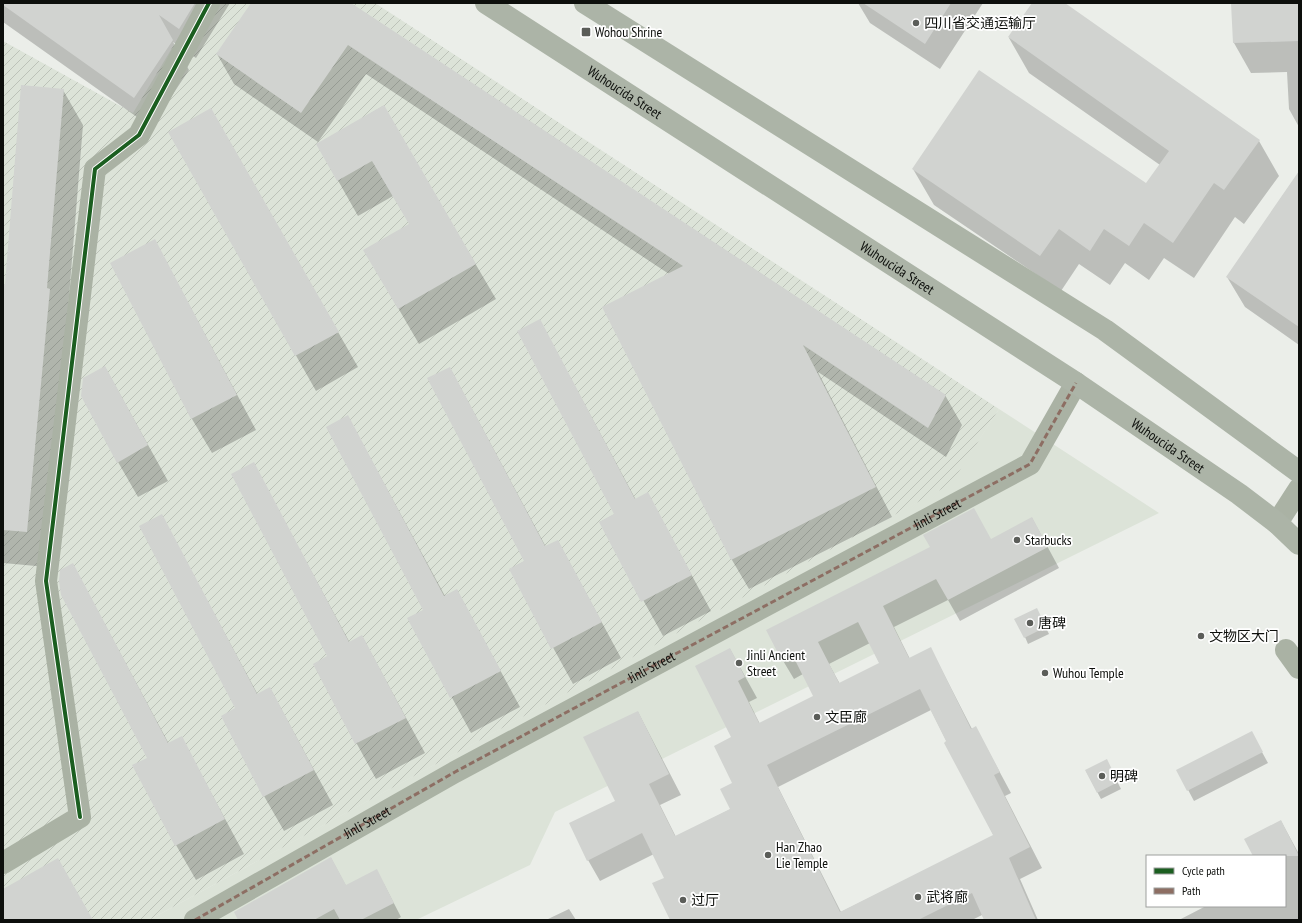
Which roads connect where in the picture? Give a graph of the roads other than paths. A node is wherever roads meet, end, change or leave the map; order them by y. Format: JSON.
{"nodes":[{"id":1,"x":210,"y":3,"type":"edge"},
{"id":2,"x":486,"y":3,"type":"edge"},
{"id":3,"x":585,"y":3,"type":"edge"},
{"id":4,"x":1076,"y":383,"type":"junction"},
{"id":5,"x":1299,"y":472,"type":"edge"},
{"id":6,"x":1299,"y":489,"type":"edge"},
{"id":7,"x":1277,"y":523,"type":"junction"},
{"id":8,"x":1299,"y":544,"type":"edge"},
{"id":9,"x":1286,"y":650,"type":"dead end"},
{"id":10,"x":1299,"y":668,"type":"edge"},
{"id":11,"x":3,"y":863,"type":"edge"},
{"id":12,"x":195,"y":920,"type":"edge"}],
"edges":[{"from":1,"to":11,"type":"street"},
{"from":2,"to":4,"type":"main road","name":"Wuhoucida Street"},
{"from":3,"to":5,"type":"main road"},
{"from":4,"to":7,"type":"main road","name":"Wuhoucida Street"},
{"from":4,"to":12,"type":"street","name":"Jinli Street"},
{"from":6,"to":7,"type":"street"},
{"from":7,"to":8,"type":"main road","name":"Wuhoucida Street"},
{"from":9,"to":10,"type":"street"}]}
